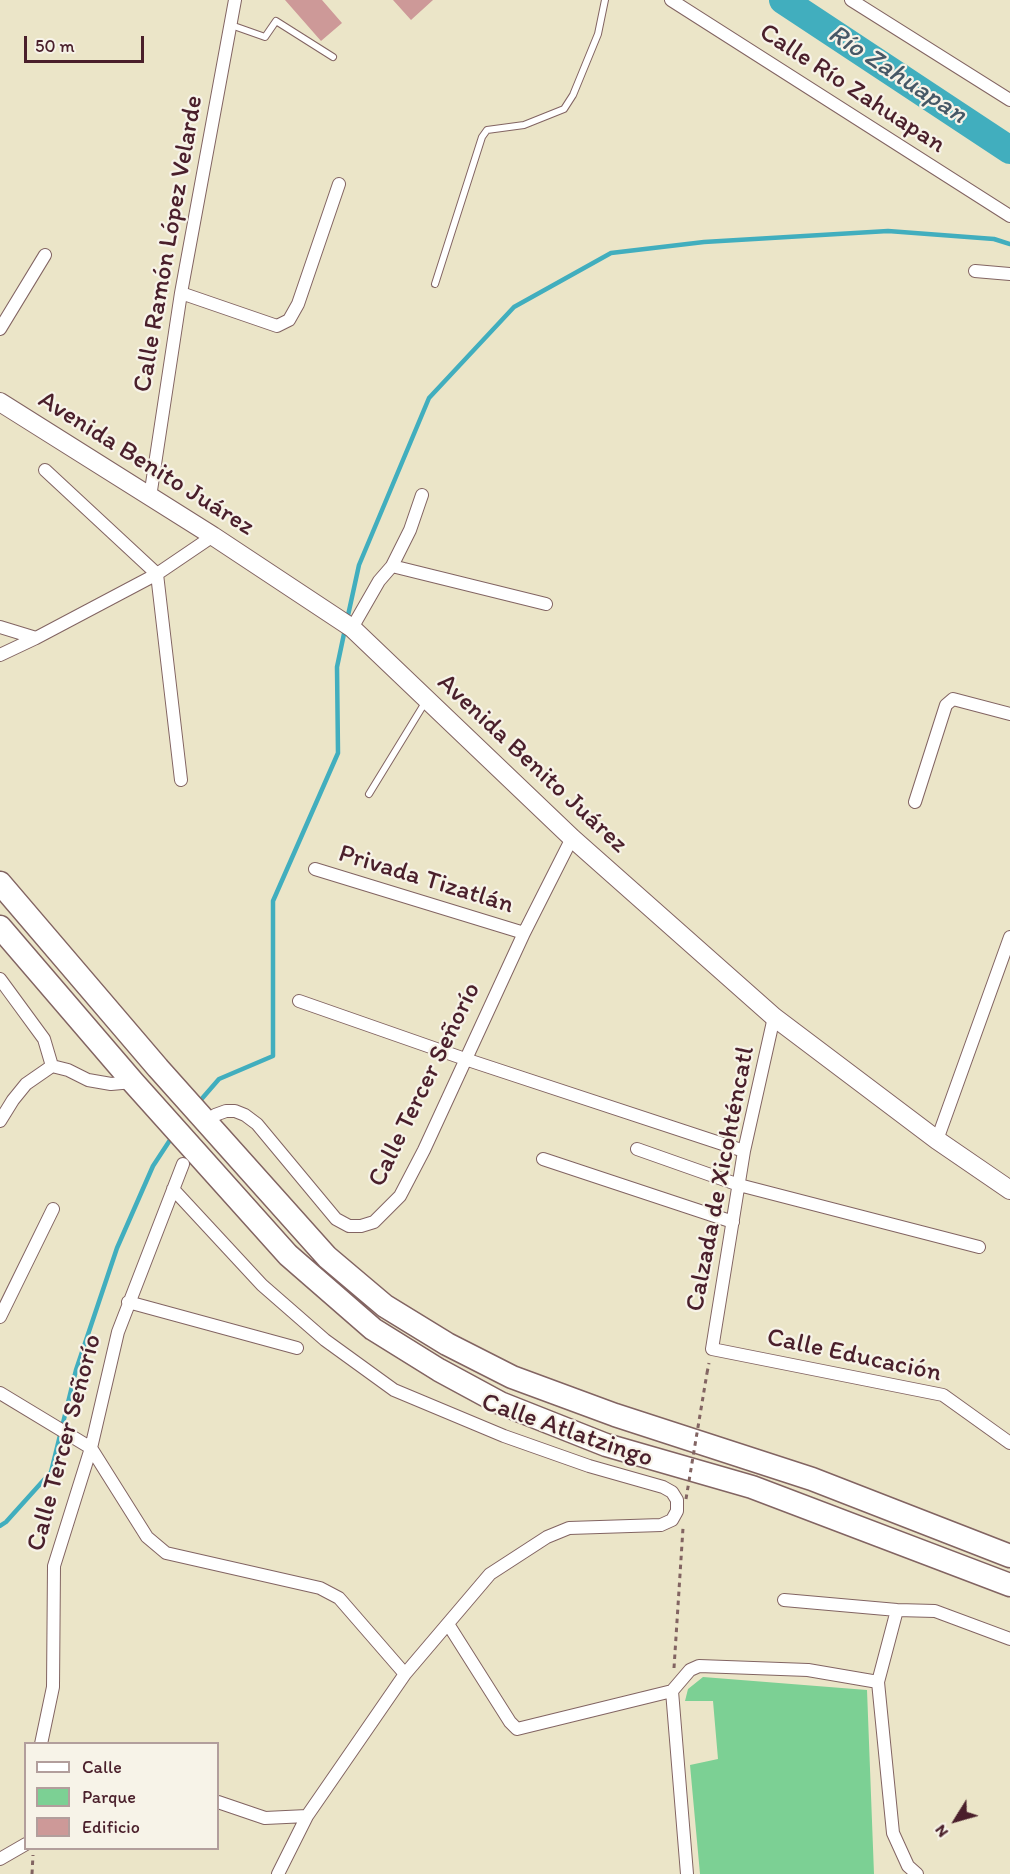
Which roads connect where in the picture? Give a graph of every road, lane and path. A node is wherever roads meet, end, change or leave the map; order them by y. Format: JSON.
{"nodes":[{"id":1,"x":235,"y":0,"type":"edge"},
{"id":2,"x":605,"y":0,"type":"edge"},
{"id":3,"x":671,"y":0,"type":"edge"},
{"id":4,"x":852,"y":0,"type":"edge"},
{"id":5,"x":230,"y":24,"type":"junction"},
{"id":6,"x":333,"y":57,"type":"dead end"},
{"id":7,"x":1010,"y":100,"type":"edge"},
{"id":8,"x":339,"y":184,"type":"dead end"},
{"id":9,"x":1010,"y":216,"type":"edge"},
{"id":10,"x":45,"y":255,"type":"dead end"},
{"id":11,"x":975,"y":271,"type":"dead end"},
{"id":12,"x":1010,"y":274,"type":"edge"},
{"id":13,"x":435,"y":284,"type":"dead end"},
{"id":14,"x":181,"y":293,"type":"junction"},
{"id":15,"x":0,"y":329,"type":"edge"},
{"id":16,"x":0,"y":402,"type":"edge"},
{"id":17,"x":45,"y":470,"type":"dead end"},
{"id":18,"x":422,"y":495,"type":"dead end"},
{"id":19,"x":150,"y":497,"type":"junction"},
{"id":20,"x":213,"y":536,"type":"junction"},
{"id":21,"x":392,"y":566,"type":"junction"},
{"id":22,"x":157,"y":574,"type":"junction"},
{"id":23,"x":546,"y":604,"type":"dead end"},
{"id":24,"x":0,"y":627,"type":"edge"},
{"id":25,"x":352,"y":628,"type":"junction"},
{"id":26,"x":36,"y":638,"type":"junction"},
{"id":27,"x":0,"y":655,"type":"edge"},
{"id":28,"x":426,"y":700,"type":"junction"},
{"id":29,"x":1010,"y":714,"type":"edge"},
{"id":30,"x":181,"y":780,"type":"dead end"},
{"id":31,"x":369,"y":794,"type":"dead end"},
{"id":32,"x":915,"y":802,"type":"dead end"},
{"id":33,"x":572,"y":838,"type":"junction"},
{"id":34,"x":315,"y":869,"type":"dead end"},
{"id":35,"x":0,"y":883,"type":"edge"},
{"id":36,"x":0,"y":927,"type":"edge"},
{"id":37,"x":524,"y":933,"type":"junction"},
{"id":38,"x":1010,"y":937,"type":"edge"},
{"id":39,"x":0,"y":979,"type":"edge"},
{"id":40,"x":299,"y":1001,"type":"dead end"},
{"id":41,"x":774,"y":1017,"type":"junction"},
{"id":42,"x":465,"y":1059,"type":"junction"},
{"id":43,"x":52,"y":1066,"type":"junction"},
{"id":44,"x":133,"y":1082,"type":"junction"},
{"id":45,"x":215,"y":1115,"type":"dead end"},
{"id":46,"x":0,"y":1121,"type":"edge"},
{"id":47,"x":937,"y":1140,"type":"junction"},
{"id":48,"x":638,"y":1149,"type":"dead end"},
{"id":49,"x":744,"y":1151,"type":"junction"},
{"id":50,"x":543,"y":1160,"type":"dead end"},
{"id":51,"x":183,"y":1164,"type":"dead end"},
{"id":52,"x":739,"y":1185,"type":"junction"},
{"id":53,"x":173,"y":1189,"type":"junction"},
{"id":54,"x":1010,"y":1190,"type":"edge"},
{"id":55,"x":53,"y":1209,"type":"dead end"},
{"id":56,"x":733,"y":1222,"type":"junction"},
{"id":57,"x":979,"y":1247,"type":"dead end"},
{"id":58,"x":128,"y":1302,"type":"junction"},
{"id":59,"x":0,"y":1317,"type":"edge"},
{"id":60,"x":297,"y":1348,"type":"dead end"},
{"id":61,"x":712,"y":1349,"type":"joint"},
{"id":62,"x":707,"y":1373,"type":"dead end"},
{"id":63,"x":0,"y":1393,"type":"edge"},
{"id":64,"x":1010,"y":1443,"type":"edge"},
{"id":65,"x":91,"y":1448,"type":"junction"},
{"id":66,"x":686,"y":1499,"type":"dead end"},
{"id":67,"x":684,"y":1526,"type":"dead end"},
{"id":68,"x":1010,"y":1556,"type":"edge"},
{"id":69,"x":1010,"y":1586,"type":"edge"},
{"id":70,"x":784,"y":1600,"type":"dead end"},
{"id":71,"x":897,"y":1610,"type":"junction"},
{"id":72,"x":448,"y":1624,"type":"junction"},
{"id":73,"x":1010,"y":1640,"type":"edge"},
{"id":74,"x":405,"y":1674,"type":"junction"},
{"id":75,"x":878,"y":1682,"type":"junction"},
{"id":76,"x":672,"y":1691,"type":"junction"},
{"id":77,"x":41,"y":1742,"type":"edge"},
{"id":78,"x":219,"y":1802,"type":"edge"},
{"id":79,"x":307,"y":1816,"type":"junction"},
{"id":80,"x":24,"y":1845,"type":"edge"},
{"id":81,"x":33,"y":1850,"type":"edge"},
{"id":82,"x":0,"y":1859,"type":"edge"},
{"id":83,"x":32,"y":1874,"type":"edge"},
{"id":84,"x":278,"y":1874,"type":"edge"},
{"id":85,"x":687,"y":1874,"type":"edge"},
{"id":86,"x":916,"y":1874,"type":"edge"}],
"edges":[{"from":1,"to":5,"type":"street","name":"Calle Ramón López Velarde"},
{"from":2,"to":13,"type":"lane"},
{"from":3,"to":9,"type":"street","name":"Calle Río Zahuapan"},
{"from":4,"to":7,"type":"street"},
{"from":5,"to":6,"type":"lane"},
{"from":5,"to":14,"type":"street","name":"Calle Ramón López Velarde"},
{"from":8,"to":14,"type":"street"},
{"from":10,"to":15,"type":"street"},
{"from":11,"to":12,"type":"street"},
{"from":14,"to":19,"type":"street","name":"Calle Ramón López Velarde"},
{"from":16,"to":19,"type":"main road","name":"Avenida Benito Juárez"},
{"from":17,"to":22,"type":"street"},
{"from":18,"to":21,"type":"street"},
{"from":19,"to":20,"type":"main road","name":"Avenida Benito Juárez"},
{"from":20,"to":22,"type":"street"},
{"from":20,"to":25,"type":"main road","name":"Avenida Benito Juárez"},
{"from":21,"to":23,"type":"street"},
{"from":21,"to":25,"type":"street"},
{"from":22,"to":26,"type":"street"},
{"from":22,"to":30,"type":"street"},
{"from":24,"to":26,"type":"street"},
{"from":25,"to":28,"type":"main road","name":"Avenida Benito Juárez"},
{"from":26,"to":27,"type":"street"},
{"from":28,"to":31,"type":"lane"},
{"from":28,"to":33,"type":"main road","name":"Avenida Benito Juárez"},
{"from":29,"to":32,"type":"street"},
{"from":33,"to":37,"type":"street","name":"Calle Tercer Señorío"},
{"from":33,"to":41,"type":"main road","name":"Avenida Benito Juárez"},
{"from":34,"to":37,"type":"street","name":"Privada Tizatlán"},
{"from":35,"to":68,"type":"highway"},
{"from":36,"to":44,"type":"highway"},
{"from":37,"to":42,"type":"street","name":"Calle Tercer Señorío"},
{"from":38,"to":47,"type":"street"},
{"from":39,"to":43,"type":"street"},
{"from":40,"to":42,"type":"street"},
{"from":41,"to":47,"type":"main road","name":"Avenida Benito Juárez"},
{"from":41,"to":49,"type":"street","name":"Calzada de Xicohténcatl"},
{"from":42,"to":45,"type":"street","name":"Calle Tercer Señorío"},
{"from":42,"to":49,"type":"street"},
{"from":43,"to":44,"type":"street"},
{"from":43,"to":46,"type":"street"},
{"from":44,"to":69,"type":"highway"},
{"from":47,"to":54,"type":"main road","name":"Avenida Benito Juárez"},
{"from":48,"to":52,"type":"street"},
{"from":49,"to":52,"type":"street","name":"Calzada de Xicohténcatl"},
{"from":50,"to":56,"type":"street"},
{"from":51,"to":53,"type":"street","name":"Calle Tercer Señorío"},
{"from":52,"to":56,"type":"street","name":"Calzada de Xicohténcatl"},
{"from":52,"to":57,"type":"street"},
{"from":53,"to":58,"type":"street","name":"Calle Tercer Señorío"},
{"from":53,"to":72,"type":"street","name":"Calle Atlatzingo"},
{"from":55,"to":59,"type":"street"},
{"from":56,"to":61,"type":"street","name":"Calzada de Xicohténcatl"},
{"from":58,"to":60,"type":"street"},
{"from":58,"to":65,"type":"street","name":"Calle Tercer Señorío"},
{"from":61,"to":64,"type":"street","name":"Calle Educación"},
{"from":62,"to":66,"type":"path","bridge":true},
{"from":63,"to":65,"type":"street"},
{"from":65,"to":74,"type":"street"},
{"from":65,"to":77,"type":"street","name":"Calle Tercer Señorío"},
{"from":67,"to":76,"type":"path"},
{"from":70,"to":71,"type":"street"},
{"from":71,"to":73,"type":"street"},
{"from":71,"to":75,"type":"street"},
{"from":72,"to":74,"type":"street","name":"Calle Atlatzingo"},
{"from":72,"to":76,"type":"street"},
{"from":74,"to":79,"type":"street","name":"Calle Atlatzingo"},
{"from":75,"to":76,"type":"street"},
{"from":75,"to":86,"type":"street"},
{"from":76,"to":85,"type":"street"},
{"from":78,"to":79,"type":"street"},
{"from":79,"to":84,"type":"street","name":"Calle Atlatzingo"},
{"from":80,"to":82,"type":"street"},
{"from":81,"to":83,"type":"path"}]}
